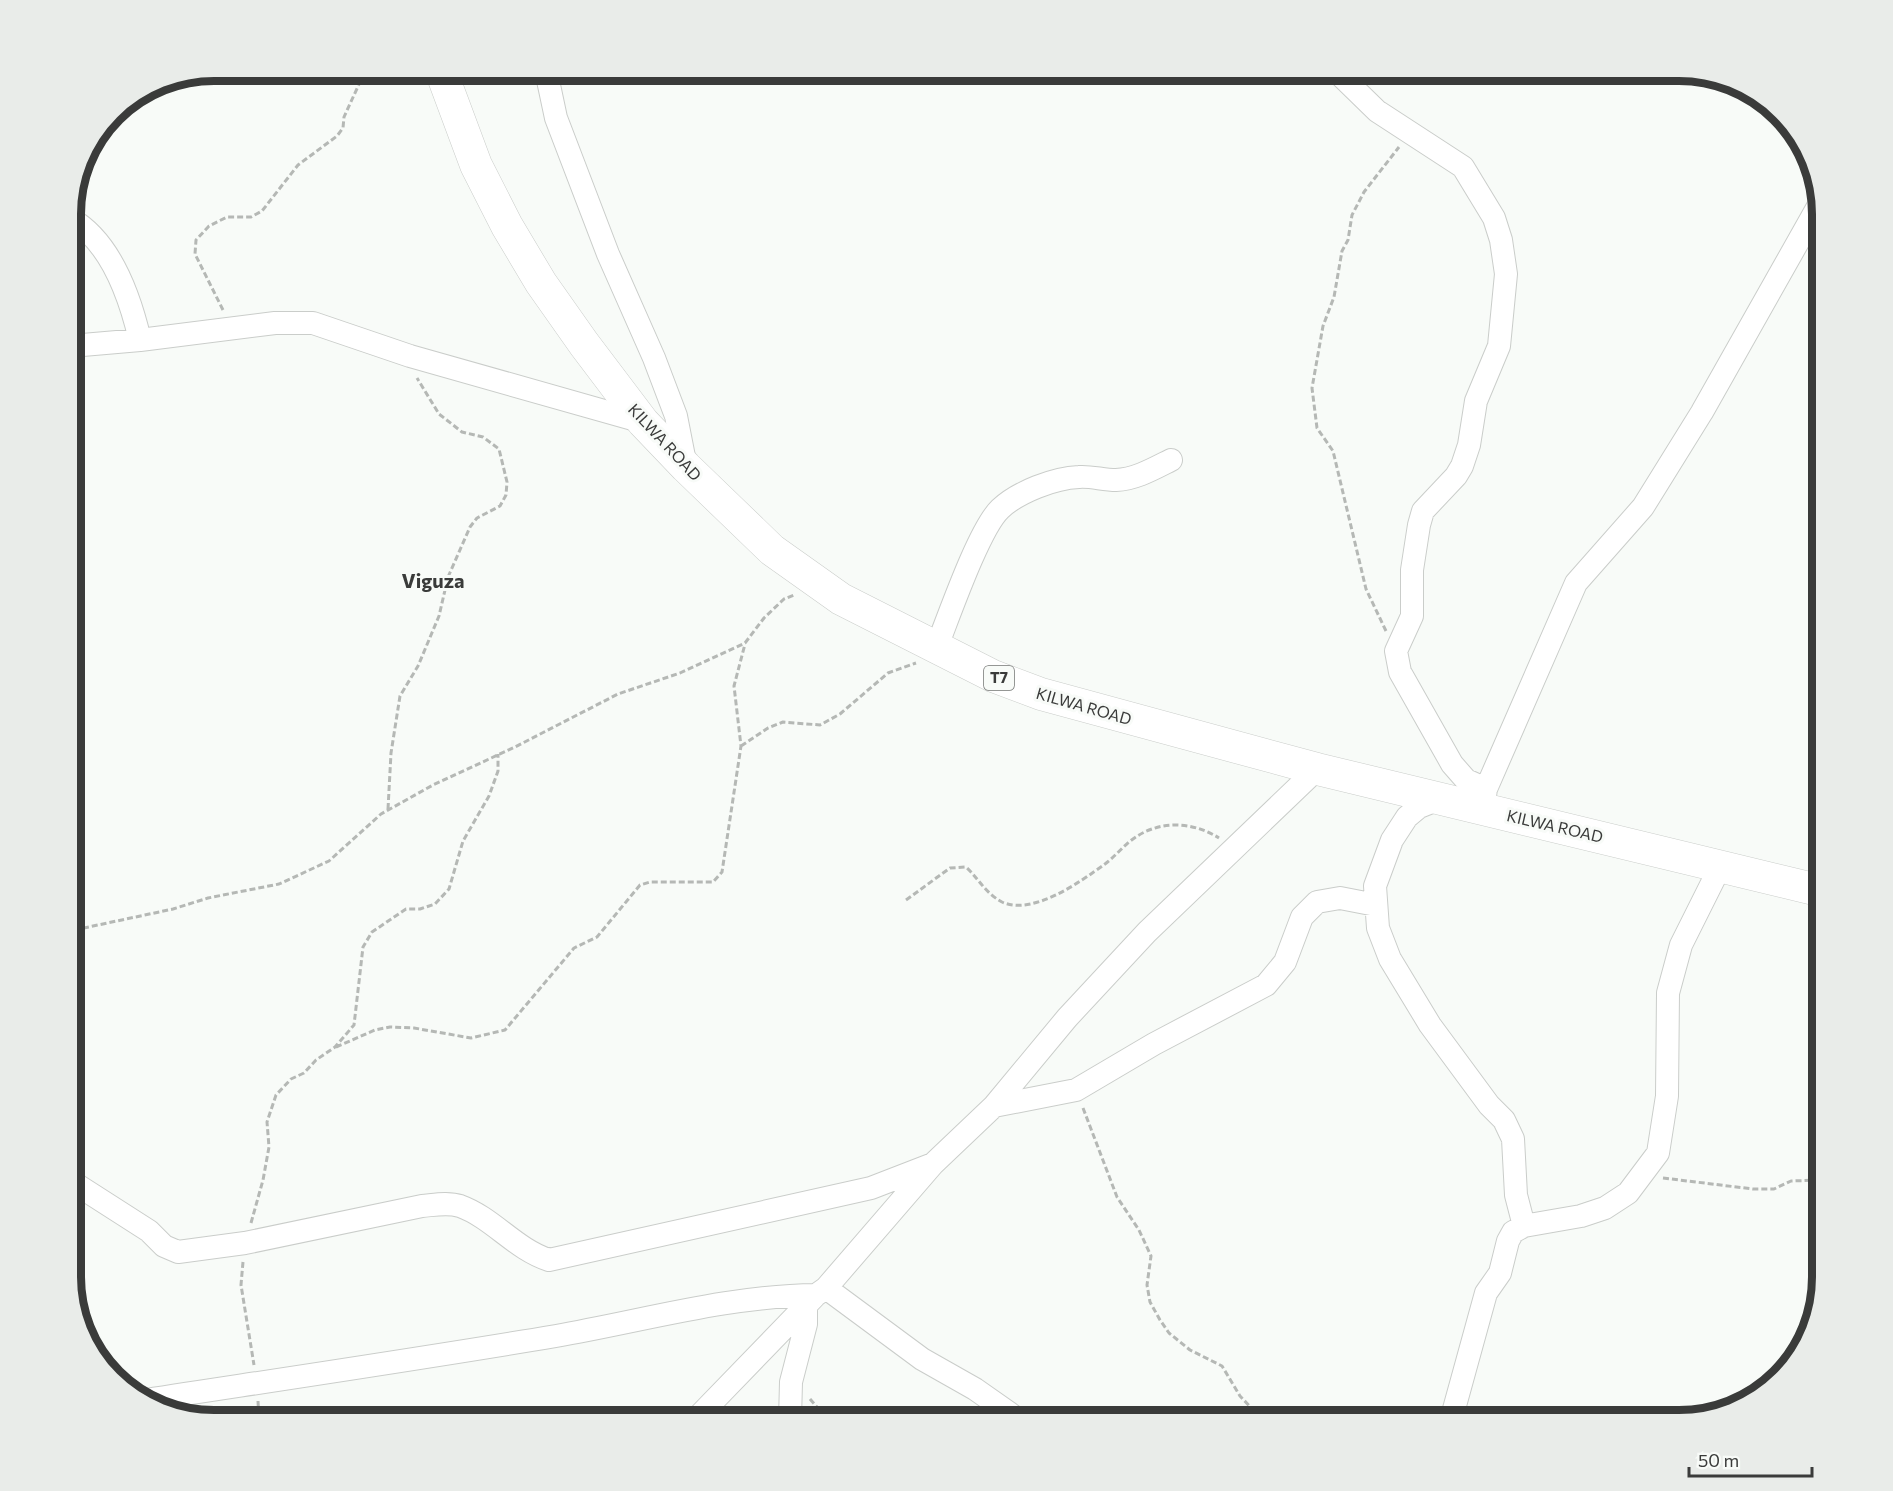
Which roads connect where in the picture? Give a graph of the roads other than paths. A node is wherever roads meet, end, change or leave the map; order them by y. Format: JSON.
{"nodes":[{"id":1,"x":445,"y":81,"type":"edge"},
{"id":2,"x":548,"y":81,"type":"edge"},
{"id":3,"x":1347,"y":81,"type":"edge"},
{"id":4,"x":1812,"y":217,"type":"edge"},
{"id":5,"x":81,"y":226,"type":"edge"},
{"id":6,"x":140,"y":340,"type":"junction"},
{"id":7,"x":81,"y":345,"type":"edge"},
{"id":8,"x":643,"y":422,"type":"junction"},
{"id":9,"x":1171,"y":460,"type":"dead end"},
{"id":10,"x":686,"y":467,"type":"junction"},
{"id":11,"x":937,"y":646,"type":"junction"},
{"id":12,"x":1317,"y":769,"type":"junction"},
{"id":13,"x":1439,"y":799,"type":"junction"},
{"id":14,"x":1484,"y":799,"type":"junction"},
{"id":15,"x":1721,"y":865,"type":"junction"},
{"id":16,"x":1812,"y":888,"type":"edge"},
{"id":17,"x":1376,"y":905,"type":"junction"},
{"id":18,"x":994,"y":1106,"type":"junction"},
{"id":19,"x":933,"y":1164,"type":"junction"},
{"id":20,"x":81,"y":1187,"type":"edge"},
{"id":21,"x":1524,"y":1227,"type":"junction"},
{"id":22,"x":816,"y":1296,"type":"junction"},
{"id":23,"x":159,"y":1398,"type":"edge"},
{"id":24,"x":705,"y":1410,"type":"edge"},
{"id":25,"x":790,"y":1410,"type":"edge"},
{"id":26,"x":1005,"y":1410,"type":"edge"},
{"id":27,"x":1453,"y":1410,"type":"edge"}],
"edges":[{"from":1,"to":8,"type":"highway","name":"KILWA ROAD","number":"T7"},
{"from":2,"to":10,"type":"street"},
{"from":3,"to":14,"type":"street"},
{"from":4,"to":14,"type":"street"},
{"from":5,"to":6,"type":"street"},
{"from":6,"to":7,"type":"street"},
{"from":6,"to":8,"type":"street"},
{"from":8,"to":10,"type":"highway","name":"KILWA ROAD","number":"T7"},
{"from":9,"to":11,"type":"street"},
{"from":10,"to":11,"type":"highway","name":"KILWA ROAD","number":"T7"},
{"from":11,"to":12,"type":"highway","name":"KILWA ROAD","number":"T7"},
{"from":12,"to":13,"type":"highway","name":"KILWA ROAD","number":"T7"},
{"from":12,"to":18,"type":"street"},
{"from":13,"to":14,"type":"highway","name":"KILWA ROAD","number":"T7"},
{"from":13,"to":17,"type":"street"},
{"from":14,"to":15,"type":"highway","name":"KILWA ROAD","number":"T7"},
{"from":15,"to":16,"type":"highway","name":"KILWA ROAD","number":"T7"},
{"from":15,"to":21,"type":"street"},
{"from":17,"to":18,"type":"street"},
{"from":17,"to":21,"type":"street"},
{"from":18,"to":19,"type":"street"},
{"from":19,"to":20,"type":"street"},
{"from":19,"to":22,"type":"street"},
{"from":21,"to":27,"type":"street"},
{"from":22,"to":23,"type":"street"},
{"from":22,"to":24,"type":"street"},
{"from":22,"to":25,"type":"street"},
{"from":22,"to":26,"type":"street"}]}
